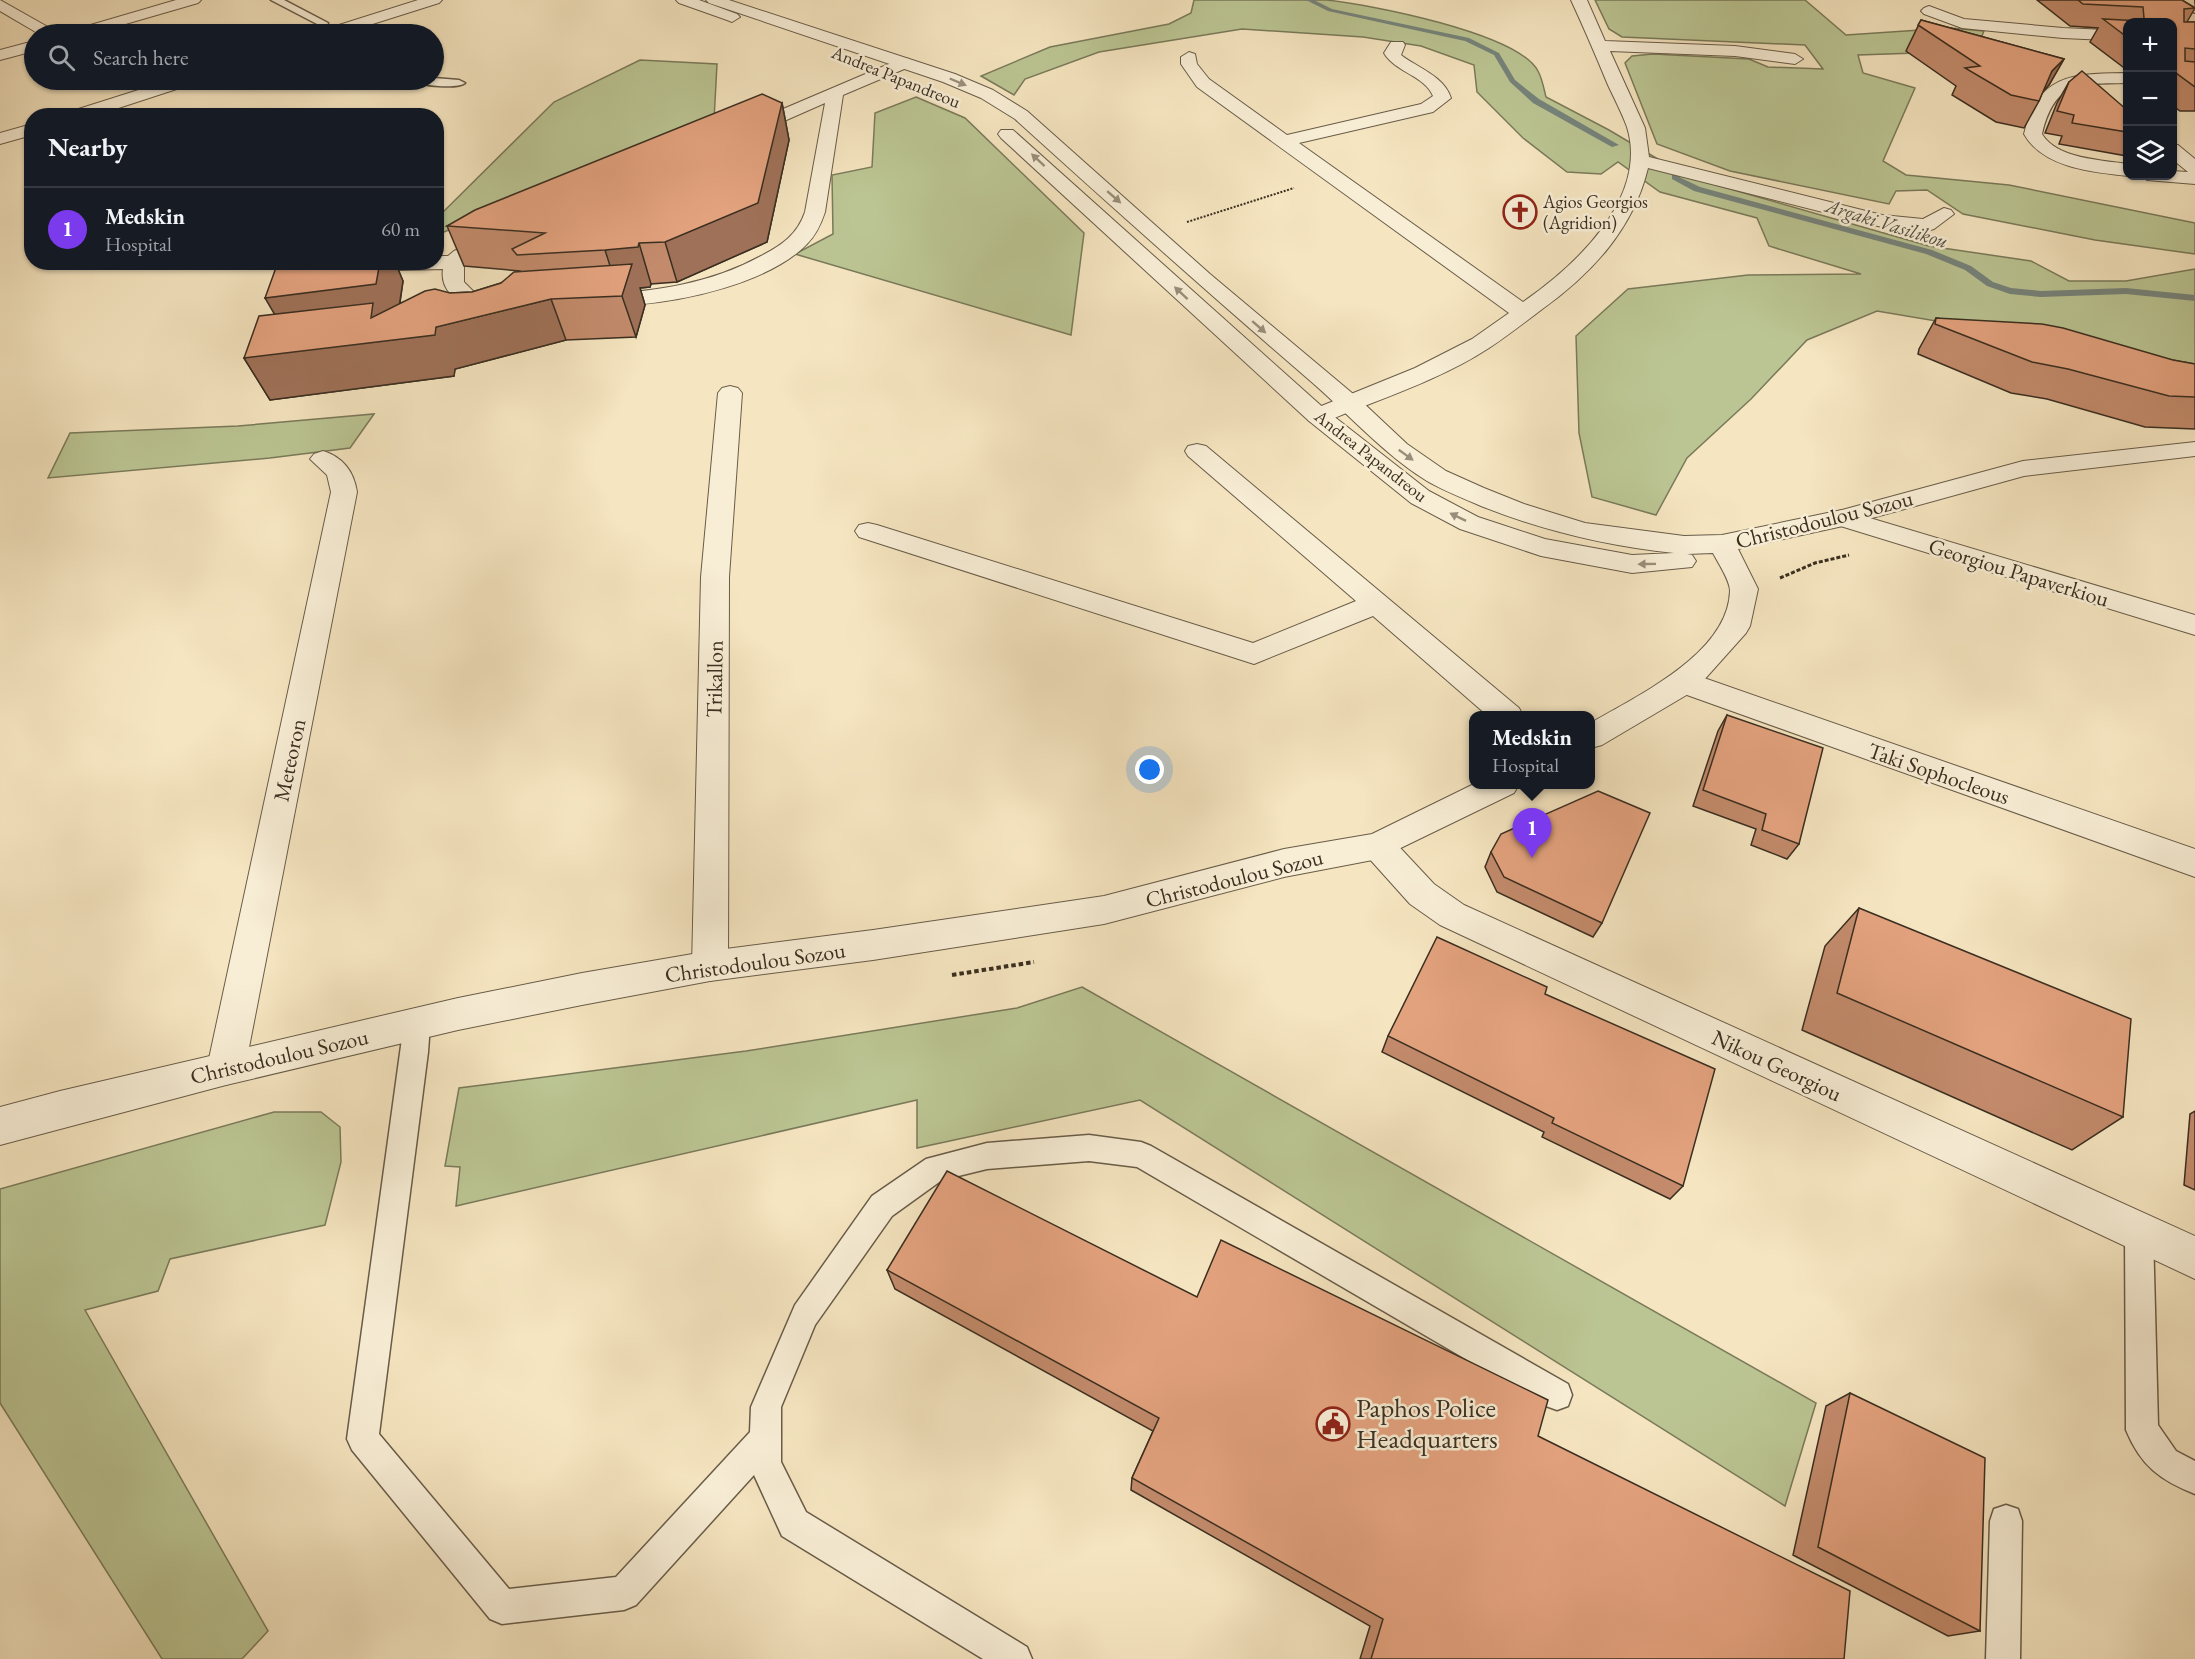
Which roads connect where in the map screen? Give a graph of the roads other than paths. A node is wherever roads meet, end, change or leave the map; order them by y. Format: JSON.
{"nodes":[{"id":1,"x":193,"y":0,"type":"edge"},
{"id":2,"x":276,"y":0,"type":"edge"},
{"id":3,"x":434,"y":0,"type":"edge"},
{"id":4,"x":684,"y":0,"type":"edge"},
{"id":5,"x":714,"y":0,"type":"edge"},
{"id":6,"x":1579,"y":0,"type":"edge"},
{"id":7,"x":2186,"y":0,"type":"edge"},
{"id":8,"x":0,"y":5,"type":"edge"},
{"id":9,"x":2195,"y":8,"type":"edge"},
{"id":10,"x":1929,"y":11,"type":"dead end"},
{"id":11,"x":32,"y":24,"type":"edge"},
{"id":12,"x":110,"y":24,"type":"edge"},
{"id":13,"x":316,"y":24,"type":"edge"},
{"id":14,"x":343,"y":24,"type":"edge"},
{"id":15,"x":2123,"y":36,"type":"edge"},
{"id":16,"x":1397,"y":45,"type":"dead end"},
{"id":17,"x":1600,"y":46,"type":"junction"},
{"id":18,"x":24,"y":49,"type":"edge"},
{"id":19,"x":0,"y":55,"type":"edge"},
{"id":20,"x":1189,"y":57,"type":"dead end"},
{"id":21,"x":1795,"y":59,"type":"dead end"},
{"id":22,"x":894,"y":67,"type":"junction"},
{"id":23,"x":2123,"y":78,"type":"edge"},
{"id":24,"x":2089,"y":80,"type":"junction"},
{"id":25,"x":444,"y":82,"type":"edge"},
{"id":26,"x":459,"y":83,"type":"dead end"},
{"id":27,"x":155,"y":90,"type":"edge"},
{"id":28,"x":835,"y":93,"type":"junction"},
{"id":29,"x":2104,"y":93,"type":"edge"},
{"id":30,"x":102,"y":107,"type":"junction"},
{"id":31,"x":99,"y":108,"type":"edge"},
{"id":32,"x":105,"y":108,"type":"edge"},
{"id":33,"x":978,"y":112,"type":"dead end"},
{"id":34,"x":996,"y":125,"type":"dead end"},
{"id":35,"x":24,"y":132,"type":"edge"},
{"id":36,"x":0,"y":139,"type":"edge"},
{"id":37,"x":725,"y":140,"type":"edge"},
{"id":38,"x":1285,"y":141,"type":"junction"},
{"id":39,"x":2177,"y":153,"type":"edge"},
{"id":40,"x":1640,"y":160,"type":"junction"},
{"id":41,"x":2195,"y":168,"type":"edge"},
{"id":42,"x":2123,"y":169,"type":"edge"},
{"id":43,"x":2177,"y":177,"type":"edge"},
{"id":44,"x":2195,"y":178,"type":"edge"},
{"id":45,"x":1944,"y":214,"type":"dead end"},
{"id":46,"x":516,"y":230,"type":"edge"},
{"id":47,"x":444,"y":262,"type":"edge"},
{"id":48,"x":454,"y":262,"type":"junction"},
{"id":49,"x":467,"y":298,"type":"edge"},
{"id":50,"x":582,"y":302,"type":"edge"},
{"id":51,"x":1524,"y":313,"type":"junction"},
{"id":52,"x":730,"y":393,"type":"dead end"},
{"id":53,"x":1350,"y":403,"type":"junction"},
{"id":54,"x":1318,"y":416,"type":"junction"},
{"id":55,"x":2195,"y":449,"type":"edge"},
{"id":56,"x":1197,"y":452,"type":"dead end"},
{"id":57,"x":323,"y":459,"type":"dead end"},
{"id":58,"x":1843,"y":518,"type":"junction"},
{"id":59,"x":868,"y":531,"type":"dead end"},
{"id":60,"x":1722,"y":544,"type":"junction"},
{"id":61,"x":1376,"y":604,"type":"junction"},
{"id":62,"x":2195,"y":625,"type":"edge"},
{"id":63,"x":1684,"y":682,"type":"junction"},
{"id":64,"x":1502,"y":711,"type":"edge"},
{"id":65,"x":1595,"y":734,"type":"edge"},
{"id":66,"x":1493,"y":789,"type":"edge"},
{"id":67,"x":1378,"y":846,"type":"junction"},
{"id":68,"x":2195,"y":863,"type":"edge"},
{"id":69,"x":710,"y":966,"type":"junction"},
{"id":70,"x":417,"y":1024,"type":"junction"},
{"id":71,"x":226,"y":1068,"type":"junction"},
{"id":72,"x":0,"y":1126,"type":"edge"},
{"id":73,"x":2139,"y":1233,"type":"junction"},
{"id":74,"x":2195,"y":1258,"type":"edge"},
{"id":75,"x":1557,"y":1395,"type":"dead end"},
{"id":76,"x":766,"y":1438,"type":"junction"},
{"id":77,"x":2195,"y":1478,"type":"edge"},
{"id":78,"x":2006,"y":1521,"type":"dead end"},
{"id":79,"x":1015,"y":1659,"type":"edge"},
{"id":80,"x":2003,"y":1659,"type":"edge"}],
"edges":[{"from":1,"to":12,"type":"street"},
{"from":2,"to":13,"type":"lane"},
{"from":3,"to":14,"type":"street"},
{"from":4,"to":22,"type":"street","name":"Andrea Papandreou"},
{"from":5,"to":22,"type":"street","name":"Andrea Papandreou"},
{"from":6,"to":17,"type":"street"},
{"from":7,"to":9,"type":"main road"},
{"from":8,"to":11,"type":"street"},
{"from":10,"to":15,"type":"street"},
{"from":16,"to":38,"type":"street"},
{"from":17,"to":21,"type":"street"},
{"from":17,"to":40,"type":"street"},
{"from":18,"to":19,"type":"street"},
{"from":20,"to":38,"type":"street"},
{"from":22,"to":28,"type":"street"},
{"from":22,"to":33,"type":"street","name":"Andrea Papandreou"},
{"from":22,"to":53,"type":"street","name":"Andrea Papandreou","one_way":true},
{"from":23,"to":24,"type":"street"},
{"from":24,"to":29,"type":"street"},
{"from":24,"to":42,"type":"street"},
{"from":25,"to":26,"type":"lane"},
{"from":27,"to":30,"type":"street"},
{"from":28,"to":37,"type":"street"},
{"from":28,"to":50,"type":"street"},
{"from":30,"to":31,"type":"street"},
{"from":30,"to":32,"type":"street"},
{"from":54,"to":34,"type":"street","name":"Andrea Papandreou","one_way":true},
{"from":35,"to":36,"type":"street"},
{"from":38,"to":51,"type":"street"},
{"from":39,"to":41,"type":"street"},
{"from":40,"to":45,"type":"street"},
{"from":40,"to":51,"type":"street"},
{"from":43,"to":44,"type":"street"},
{"from":46,"to":48,"type":"street"},
{"from":47,"to":48,"type":"street"},
{"from":48,"to":49,"type":"street"},
{"from":51,"to":53,"type":"street"},
{"from":52,"to":69,"type":"street","name":"Trikallon"},
{"from":53,"to":54,"type":"street"},
{"from":53,"to":60,"type":"street","name":"Andrea Papandreou","one_way":true},
{"from":60,"to":54,"type":"street","name":"Andrea Papandreou","one_way":true},
{"from":55,"to":58,"type":"street","name":"Christodoulou Sozou"},
{"from":56,"to":61,"type":"street"},
{"from":57,"to":71,"type":"street","name":"Meteoron"},
{"from":58,"to":60,"type":"street","name":"Christodoulou Sozou"},
{"from":58,"to":62,"type":"street","name":"Georgiou Papaverkiou"},
{"from":59,"to":61,"type":"street"},
{"from":60,"to":63,"type":"street","name":"Christodoulou Sozou"},
{"from":61,"to":64,"type":"street"},
{"from":63,"to":65,"type":"street","name":"Christodoulou Sozou"},
{"from":63,"to":68,"type":"street","name":"Taki Sophocleous"},
{"from":66,"to":67,"type":"street","name":"Christodoulou Sozou"},
{"from":67,"to":69,"type":"street","name":"Christodoulou Sozou"},
{"from":67,"to":73,"type":"street","name":"Nikou Georgiou"},
{"from":69,"to":70,"type":"street","name":"Christodoulou Sozou"},
{"from":70,"to":71,"type":"street","name":"Christodoulou Sozou"},
{"from":70,"to":76,"type":"lane"},
{"from":71,"to":72,"type":"street","name":"Christodoulou Sozou"},
{"from":73,"to":74,"type":"street","name":"Nikou Georgiou"},
{"from":73,"to":77,"type":"lane"},
{"from":75,"to":76,"type":"lane"},
{"from":76,"to":79,"type":"lane"},
{"from":78,"to":80,"type":"lane"}]}
